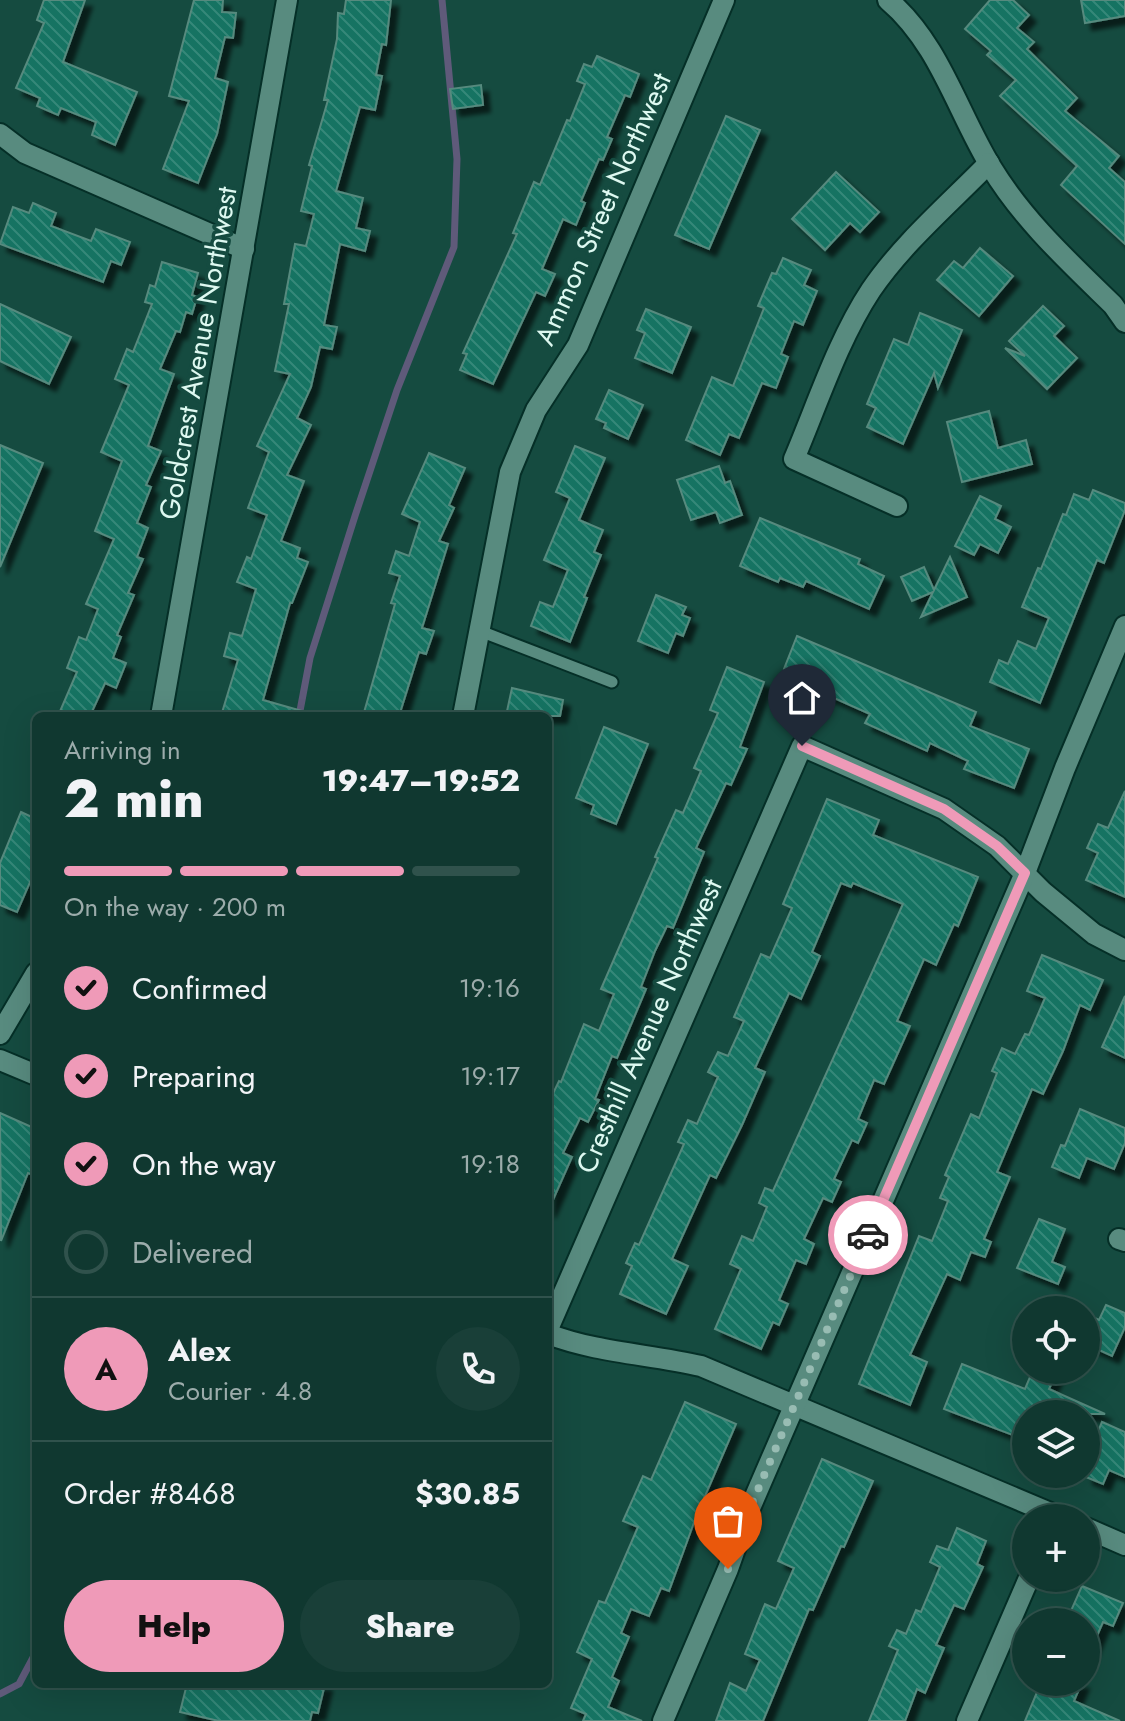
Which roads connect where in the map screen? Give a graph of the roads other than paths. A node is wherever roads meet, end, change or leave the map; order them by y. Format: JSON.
{"nodes":[{"id":1,"x":287,"y":0,"type":"edge"},
{"id":2,"x":724,"y":0,"type":"edge"},
{"id":3,"x":888,"y":0,"type":"edge"},
{"id":4,"x":0,"y":134,"type":"edge"},
{"id":5,"x":989,"y":163,"type":"junction"},
{"id":6,"x":244,"y":249,"type":"junction"},
{"id":7,"x":1125,"y":322,"type":"edge"},
{"id":8,"x":897,"y":506,"type":"dead end"},
{"id":9,"x":1125,"y":626,"type":"edge"},
{"id":10,"x":480,"y":631,"type":"junction"},
{"id":11,"x":612,"y":682,"type":"dead end"},
{"id":12,"x":162,"y":712,"type":"edge"},
{"id":13,"x":464,"y":712,"type":"edge"},
{"id":14,"x":1025,"y":873,"type":"junction"},
{"id":15,"x":1125,"y":950,"type":"edge"},
{"id":16,"x":32,"y":980,"type":"edge"},
{"id":17,"x":0,"y":1034,"type":"edge"},
{"id":18,"x":0,"y":1060,"type":"edge"},
{"id":19,"x":32,"y":1073,"type":"edge"},
{"id":20,"x":552,"y":1322,"type":"edge"},
{"id":21,"x":552,"y":1333,"type":"edge"},
{"id":22,"x":794,"y":1405,"type":"junction"},
{"id":23,"x":1027,"y":1504,"type":"edge"},
{"id":24,"x":1100,"y":1534,"type":"edge"},
{"id":25,"x":1125,"y":1545,"type":"edge"},
{"id":26,"x":1023,"y":1592,"type":"edge"},
{"id":27,"x":663,"y":1721,"type":"edge"},
{"id":28,"x":967,"y":1721,"type":"edge"}],
"edges":[{"from":1,"to":6,"type":"street","name":"Goldcrest Avenue Northwest"},
{"from":2,"to":10,"type":"street","name":"Ammon Street Northwest"},
{"from":3,"to":5,"type":"street"},
{"from":4,"to":6,"type":"street"},
{"from":5,"to":7,"type":"street"},
{"from":5,"to":8,"type":"street"},
{"from":6,"to":12,"type":"street","name":"Goldcrest Avenue Northwest"},
{"from":9,"to":14,"type":"street"},
{"from":10,"to":11,"type":"lane"},
{"from":10,"to":13,"type":"street","name":"Ammon Street Northwest"},
{"from":14,"to":15,"type":"street"},
{"from":14,"to":20,"type":"street","name":"Cresthill Avenue Northwest"},
{"from":14,"to":22,"type":"street"},
{"from":16,"to":17,"type":"street"},
{"from":18,"to":19,"type":"street"},
{"from":21,"to":22,"type":"street"},
{"from":22,"to":23,"type":"street"},
{"from":22,"to":27,"type":"street"},
{"from":24,"to":25,"type":"street"},
{"from":26,"to":28,"type":"street"}]}
